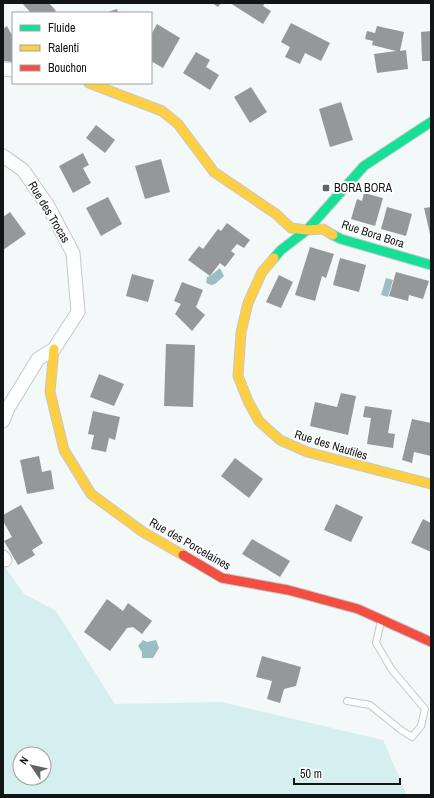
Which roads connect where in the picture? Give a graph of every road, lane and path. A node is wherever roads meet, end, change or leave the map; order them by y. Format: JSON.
{"nodes":[{"id":1,"x":92,"y":84,"type":"edge"},
{"id":2,"x":431,"y":122,"type":"edge"},
{"id":3,"x":3,"y":156,"type":"edge"},
{"id":4,"x":307,"y":230,"type":"junction"},
{"id":5,"x":431,"y":265,"type":"edge"},
{"id":6,"x":54,"y":349,"type":"junction"},
{"id":7,"x":3,"y":421,"type":"edge"},
{"id":8,"x":431,"y":484,"type":"edge"},
{"id":9,"x":382,"y":619,"type":"junction"},
{"id":10,"x":431,"y":642,"type":"edge"},
{"id":11,"x":347,"y":701,"type":"dead end"}],
"edges":[{"from":1,"to":4,"type":"street"},
{"from":2,"to":4,"type":"street","name":"Rue des Nautiles"},
{"from":3,"to":6,"type":"street","name":"Rue des Trocas"},
{"from":4,"to":5,"type":"street","name":"Rue Bora Bora"},
{"from":4,"to":8,"type":"street","name":"Rue des Nautiles"},
{"from":6,"to":7,"type":"street","name":"Rue des Trocas"},
{"from":6,"to":9,"type":"street","name":"Rue des Porcelaines"},
{"from":9,"to":10,"type":"street","name":"Rue des Porcelaines"},
{"from":9,"to":11,"type":"lane"}]}
